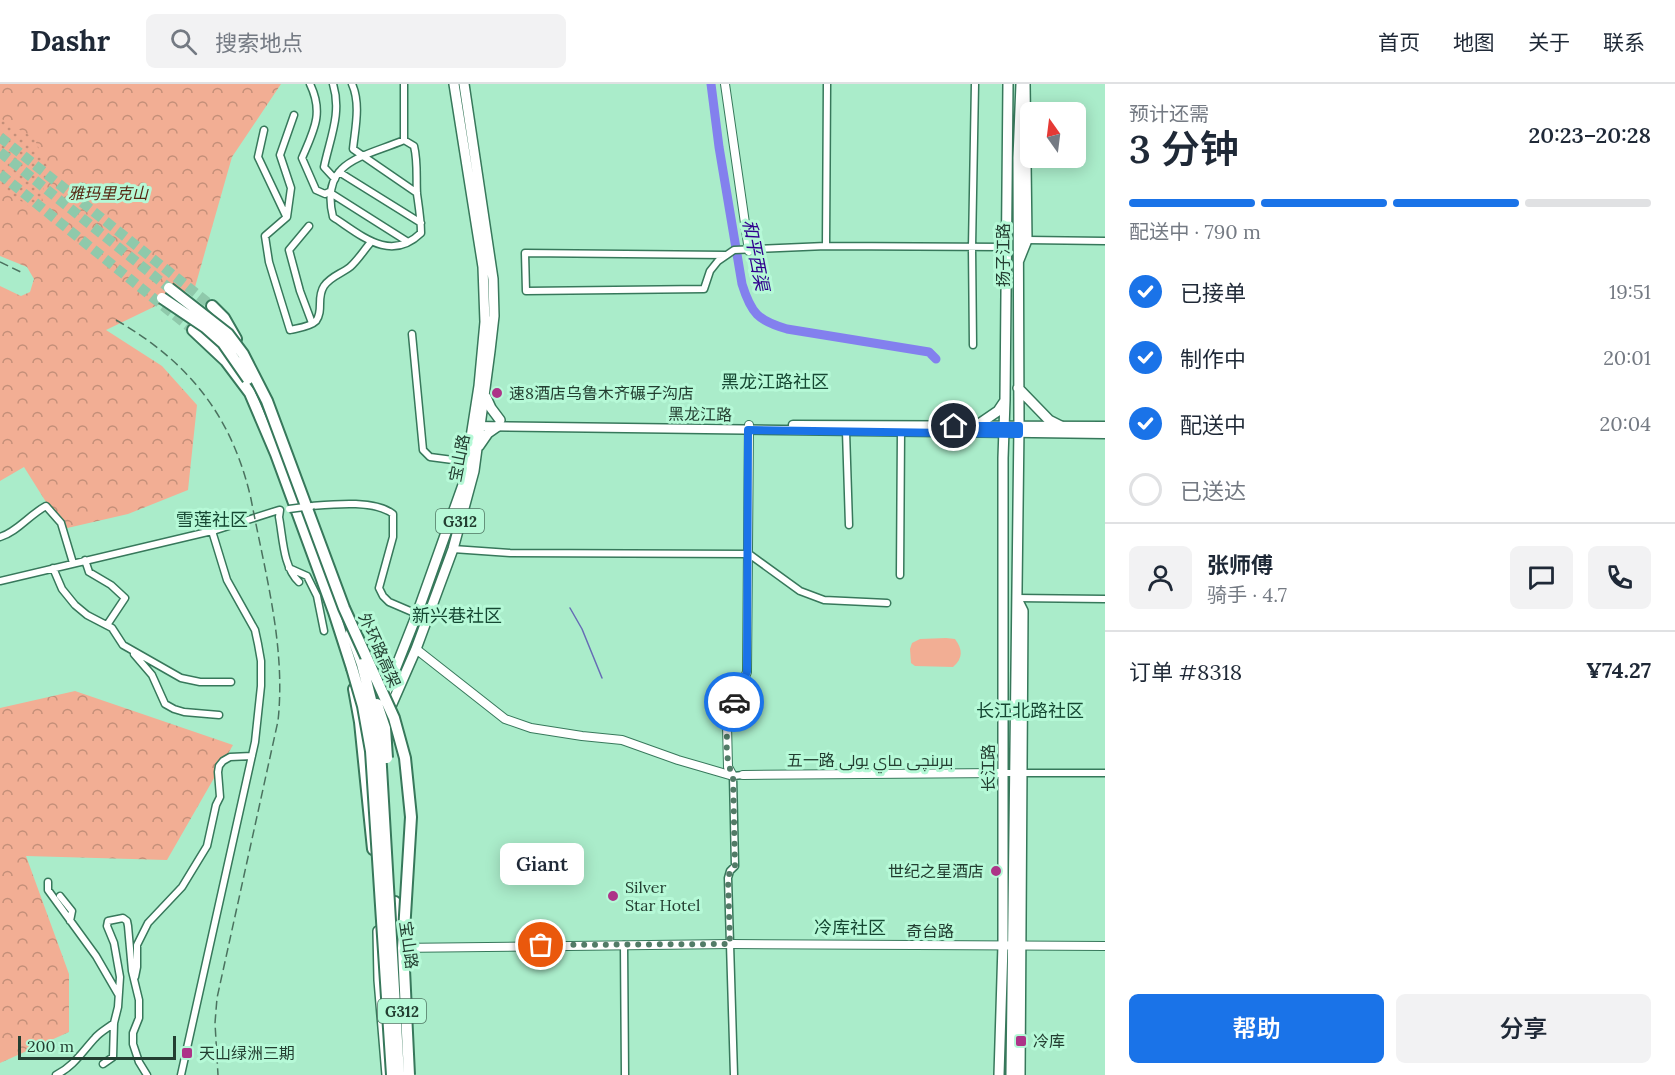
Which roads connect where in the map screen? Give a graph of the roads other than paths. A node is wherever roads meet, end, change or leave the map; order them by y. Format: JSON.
{"nodes":[{"id":1,"x":310,"y":84,"type":"edge"},
{"id":2,"x":333,"y":84,"type":"edge"},
{"id":3,"x":352,"y":84,"type":"edge"},
{"id":4,"x":403,"y":84,"type":"edge"},
{"id":5,"x":454,"y":84,"type":"edge"},
{"id":6,"x":464,"y":84,"type":"edge"},
{"id":7,"x":725,"y":84,"type":"edge"},
{"id":8,"x":827,"y":84,"type":"edge"},
{"id":9,"x":975,"y":84,"type":"edge"},
{"id":10,"x":1008,"y":84,"type":"edge"},
{"id":11,"x":1023,"y":84,"type":"edge"},
{"id":12,"x":294,"y":115,"type":"dead end"},
{"id":13,"x":264,"y":130,"type":"dead end"},
{"id":14,"x":404,"y":140,"type":"junction"},
{"id":15,"x":360,"y":155,"type":"junction"},
{"id":16,"x":339,"y":172,"type":"junction"},
{"id":17,"x":335,"y":178,"type":"junction"},
{"id":18,"x":330,"y":192,"type":"junction"},
{"id":19,"x":417,"y":193,"type":"junction"},
{"id":20,"x":287,"y":217,"type":"junction"},
{"id":21,"x":421,"y":223,"type":"junction"},
{"id":22,"x":309,"y":226,"type":"dead end"},
{"id":23,"x":1027,"y":240,"type":"junction"},
{"id":24,"x":1105,"y":241,"type":"edge"},
{"id":25,"x":371,"y":242,"type":"junction"},
{"id":26,"x":408,"y":242,"type":"junction"},
{"id":27,"x":826,"y":246,"type":"junction"},
{"id":28,"x":972,"y":247,"type":"junction"},
{"id":29,"x":1007,"y":247,"type":"junction"},
{"id":30,"x":749,"y":250,"type":"junction"},
{"id":31,"x":726,"y":255,"type":"junction"},
{"id":32,"x":1017,"y":265,"type":"junction"},
{"id":33,"x":165,"y":293,"type":"tunnel mouth"},
{"id":34,"x":212,"y":306,"type":"tunnel mouth"},
{"id":35,"x":312,"y":323,"type":"junction"},
{"id":36,"x":193,"y":330,"type":"tunnel mouth"},
{"id":37,"x":412,"y":334,"type":"dead end"},
{"id":38,"x":973,"y":345,"type":"dead end"},
{"id":39,"x":1018,"y":388,"type":"junction"},
{"id":40,"x":485,"y":393,"type":"junction"},
{"id":41,"x":1005,"y":400,"type":"junction"},
{"id":42,"x":478,"y":423,"type":"junction"},
{"id":43,"x":499,"y":423,"type":"junction"},
{"id":44,"x":976,"y":426,"type":"junction"},
{"id":45,"x":1061,"y":426,"type":"junction"},
{"id":46,"x":1105,"y":426,"type":"edge"},
{"id":47,"x":748,"y":428,"type":"junction"},
{"id":48,"x":1004,"y":429,"type":"junction"},
{"id":49,"x":1019,"y":430,"type":"junction"},
{"id":50,"x":846,"y":431,"type":"junction"},
{"id":51,"x":901,"y":431,"type":"junction"},
{"id":52,"x":1105,"y":434,"type":"edge"},
{"id":53,"x":478,"y":448,"type":"junction"},
{"id":54,"x":468,"y":462,"type":"junction"},
{"id":55,"x":279,"y":510,"type":"junction"},
{"id":56,"x":849,"y":525,"type":"dead end"},
{"id":57,"x":212,"y":531,"type":"junction"},
{"id":58,"x":0,"y":537,"type":"edge"},
{"id":59,"x":453,"y":549,"type":"junction"},
{"id":60,"x":749,"y":554,"type":"junction"},
{"id":61,"x":86,"y":560,"type":"junction"},
{"id":62,"x":73,"y":563,"type":"junction"},
{"id":63,"x":288,"y":567,"type":"junction"},
{"id":64,"x":53,"y":568,"type":"junction"},
{"id":65,"x":900,"y":575,"type":"dead end"},
{"id":66,"x":0,"y":581,"type":"edge"},
{"id":67,"x":299,"y":582,"type":"dead end"},
{"id":68,"x":1016,"y":598,"type":"junction"},
{"id":69,"x":1105,"y":599,"type":"edge"},
{"id":70,"x":887,"y":603,"type":"dead end"},
{"id":71,"x":417,"y":614,"type":"junction"},
{"id":72,"x":107,"y":625,"type":"junction"},
{"id":73,"x":324,"y":630,"type":"dead end"},
{"id":74,"x":127,"y":648,"type":"junction"},
{"id":75,"x":416,"y":649,"type":"junction"},
{"id":76,"x":347,"y":657,"type":"junction"},
{"id":77,"x":357,"y":666,"type":"junction"},
{"id":78,"x":231,"y":682,"type":"dead end"},
{"id":79,"x":219,"y":715,"type":"dead end"},
{"id":80,"x":252,"y":756,"type":"junction"},
{"id":81,"x":1003,"y":773,"type":"junction"},
{"id":82,"x":1018,"y":773,"type":"junction"},
{"id":83,"x":1105,"y":773,"type":"edge"},
{"id":84,"x":743,"y":775,"type":"joint"},
{"id":85,"x":733,"y":776,"type":"junction"},
{"id":86,"x":376,"y":874,"type":"junction"},
{"id":87,"x":48,"y":882,"type":"dead end"},
{"id":88,"x":60,"y":896,"type":"dead end"},
{"id":89,"x":70,"y":921,"type":"junction"},
{"id":90,"x":730,"y":944,"type":"junction"},
{"id":91,"x":624,"y":945,"type":"junction"},
{"id":92,"x":1003,"y":945,"type":"junction"},
{"id":93,"x":1017,"y":945,"type":"junction"},
{"id":94,"x":1105,"y":946,"type":"edge"},
{"id":95,"x":394,"y":948,"type":"junction"},
{"id":96,"x":134,"y":981,"type":"junction"},
{"id":97,"x":119,"y":996,"type":"junction"},
{"id":98,"x":114,"y":1023,"type":"junction"},
{"id":99,"x":103,"y":1064,"type":"dead end"},
{"id":100,"x":56,"y":1075,"type":"edge"},
{"id":101,"x":147,"y":1075,"type":"edge"},
{"id":102,"x":181,"y":1075,"type":"edge"},
{"id":103,"x":389,"y":1075,"type":"edge"},
{"id":104,"x":399,"y":1075,"type":"edge"},
{"id":105,"x":408,"y":1075,"type":"edge"},
{"id":106,"x":625,"y":1075,"type":"edge"},
{"id":107,"x":734,"y":1075,"type":"edge"},
{"id":108,"x":999,"y":1075,"type":"edge"},
{"id":109,"x":1011,"y":1075,"type":"edge"},
{"id":110,"x":1020,"y":1075,"type":"edge"}],
"edges":[{"from":1,"to":18,"type":"street"},
{"from":2,"to":17,"type":"street"},
{"from":3,"to":15,"type":"street"},
{"from":4,"to":14,"type":"street"},
{"from":5,"to":42,"type":"main road","name":"宝山路","number":"G312"},
{"from":6,"to":40,"type":"main road","name":"宝山路","number":"G312"},
{"from":7,"to":30,"type":"street"},
{"from":8,"to":27,"type":"street"},
{"from":9,"to":28,"type":"street"},
{"from":10,"to":29,"type":"main road","name":"扬子江路"},
{"from":11,"to":23,"type":"main road"},
{"from":11,"to":32,"type":"main road","name":"扬子江路"},
{"from":12,"to":20,"type":"street"},
{"from":13,"to":20,"type":"street"},
{"from":14,"to":15,"type":"street"},
{"from":14,"to":19,"type":"street"},
{"from":15,"to":16,"type":"street"},
{"from":15,"to":19,"type":"street"},
{"from":16,"to":17,"type":"street"},
{"from":16,"to":21,"type":"street"},
{"from":17,"to":18,"type":"street"},
{"from":18,"to":25,"type":"street"},
{"from":18,"to":26,"type":"street"},
{"from":19,"to":21,"type":"street"},
{"from":20,"to":35,"type":"street"},
{"from":21,"to":26,"type":"street"},
{"from":22,"to":35,"type":"street"},
{"from":23,"to":24,"type":"street"},
{"from":23,"to":32,"type":"main road"},
{"from":25,"to":26,"type":"street"},
{"from":25,"to":35,"type":"street"},
{"from":27,"to":28,"type":"street"},
{"from":27,"to":30,"type":"street"},
{"from":28,"to":29,"type":"street"},
{"from":28,"to":38,"type":"street"},
{"from":29,"to":41,"type":"main road","name":"扬子江路"},
{"from":30,"to":31,"type":"street"},
{"from":31,"to":31,"type":"street"},
{"from":32,"to":39,"type":"main road","name":"扬子江路"},
{"from":33,"to":105,"type":"highway","name":"外环路高架","bridge":true},
{"from":34,"to":77,"type":"highway"},
{"from":36,"to":76,"type":"highway"},
{"from":37,"to":54,"type":"street"},
{"from":39,"to":45,"type":"main road"},
{"from":39,"to":49,"type":"main road","name":"扬子江路"},
{"from":40,"to":42,"type":"main road","name":"宝山路","number":"G312"},
{"from":40,"to":43,"type":"main road"},
{"from":41,"to":44,"type":"main road"},
{"from":41,"to":48,"type":"main road","name":"扬子江路"},
{"from":42,"to":43,"type":"main road","name":"黑龙江路"},
{"from":42,"to":53,"type":"main road","name":"宝山路","number":"G312"},
{"from":42,"to":54,"type":"main road","name":"宝山路","number":"G312"},
{"from":43,"to":47,"type":"main road","name":"黑龙江路"},
{"from":43,"to":53,"type":"main road"},
{"from":44,"to":47,"type":"main road","name":"黑龙江路"},
{"from":44,"to":48,"type":"main road","name":"黑龙江路"},
{"from":45,"to":46,"type":"main road","name":"黑龙江路"},
{"from":45,"to":49,"type":"main road","name":"黑龙江路"},
{"from":47,"to":50,"type":"main road","name":"黑龙江路"},
{"from":47,"to":60,"type":"street"},
{"from":48,"to":49,"type":"main road","name":"黑龙江路"},
{"from":48,"to":51,"type":"main road","name":"黑龙江路"},
{"from":48,"to":81,"type":"main road","name":"长江路"},
{"from":49,"to":52,"type":"main road","name":"黑龙江路"},
{"from":49,"to":68,"type":"main road","name":"长江路"},
{"from":50,"to":51,"type":"main road","name":"黑龙江路"},
{"from":50,"to":56,"type":"street"},
{"from":51,"to":65,"type":"street"},
{"from":53,"to":59,"type":"main road","name":"宝山路","number":"G312"},
{"from":54,"to":71,"type":"main road","name":"宝山路","number":"G312"},
{"from":55,"to":57,"type":"street"},
{"from":55,"to":63,"type":"street"},
{"from":55,"to":71,"type":"street","bridge":true},
{"from":57,"to":61,"type":"street"},
{"from":57,"to":80,"type":"street"},
{"from":58,"to":62,"type":"street"},
{"from":59,"to":60,"type":"street"},
{"from":59,"to":75,"type":"main road","name":"宝山路","number":"G312"},
{"from":60,"to":70,"type":"street"},
{"from":60,"to":85,"type":"street"},
{"from":61,"to":62,"type":"street"},
{"from":61,"to":72,"type":"street"},
{"from":62,"to":64,"type":"street"},
{"from":63,"to":67,"type":"street"},
{"from":63,"to":73,"type":"street"},
{"from":64,"to":66,"type":"street"},
{"from":64,"to":72,"type":"street"},
{"from":68,"to":69,"type":"street"},
{"from":68,"to":82,"type":"main road","name":"长江路"},
{"from":71,"to":86,"type":"main road","name":"宝山路","number":"G312"},
{"from":72,"to":74,"type":"street"},
{"from":74,"to":78,"type":"street"},
{"from":74,"to":79,"type":"street"},
{"from":75,"to":85,"type":"street"},
{"from":75,"to":95,"type":"main road","name":"宝山路","number":"G312"},
{"from":76,"to":77,"type":"highway"},
{"from":76,"to":86,"type":"highway","bridge":true},
{"from":77,"to":95,"type":"highway","bridge":true},
{"from":77,"to":103,"type":"highway","bridge":true},
{"from":77,"to":104,"type":"highway","bridge":true},
{"from":80,"to":96,"type":"street"},
{"from":80,"to":102,"type":"street"},
{"from":81,"to":82,"type":"street","name":"五一路 بىرىنچى ماي يولى"},
{"from":81,"to":84,"type":"street","name":"五一路 بىرىنچى ماي يولى"},
{"from":81,"to":92,"type":"main road","name":"长江路"},
{"from":82,"to":83,"type":"street","name":"五一路 بىرىنچى ماي يولى"},
{"from":82,"to":93,"type":"main road","name":"长江路"},
{"from":84,"to":85,"type":"street"},
{"from":85,"to":90,"type":"street"},
{"from":86,"to":103,"type":"main road","name":"宝山路","number":"G312"},
{"from":87,"to":89,"type":"street"},
{"from":88,"to":89,"type":"street"},
{"from":89,"to":97,"type":"street"},
{"from":90,"to":91,"type":"street","name":"奇台路"},
{"from":90,"to":92,"type":"street","name":"奇台路"},
{"from":90,"to":107,"type":"street"},
{"from":91,"to":95,"type":"street","name":"奇台路"},
{"from":91,"to":106,"type":"street"},
{"from":92,"to":93,"type":"street","name":"奇台路"},
{"from":92,"to":108,"type":"main road","name":"长江路"},
{"from":93,"to":94,"type":"street","name":"奇台路"},
{"from":93,"to":109,"type":"main road","name":"长江路"},
{"from":93,"to":110,"type":"main road"},
{"from":95,"to":105,"type":"main road","name":"宝山路","number":"G312"},
{"from":96,"to":97,"type":"street"},
{"from":96,"to":101,"type":"street"},
{"from":97,"to":98,"type":"street"},
{"from":98,"to":99,"type":"street"},
{"from":98,"to":100,"type":"street"}]}
